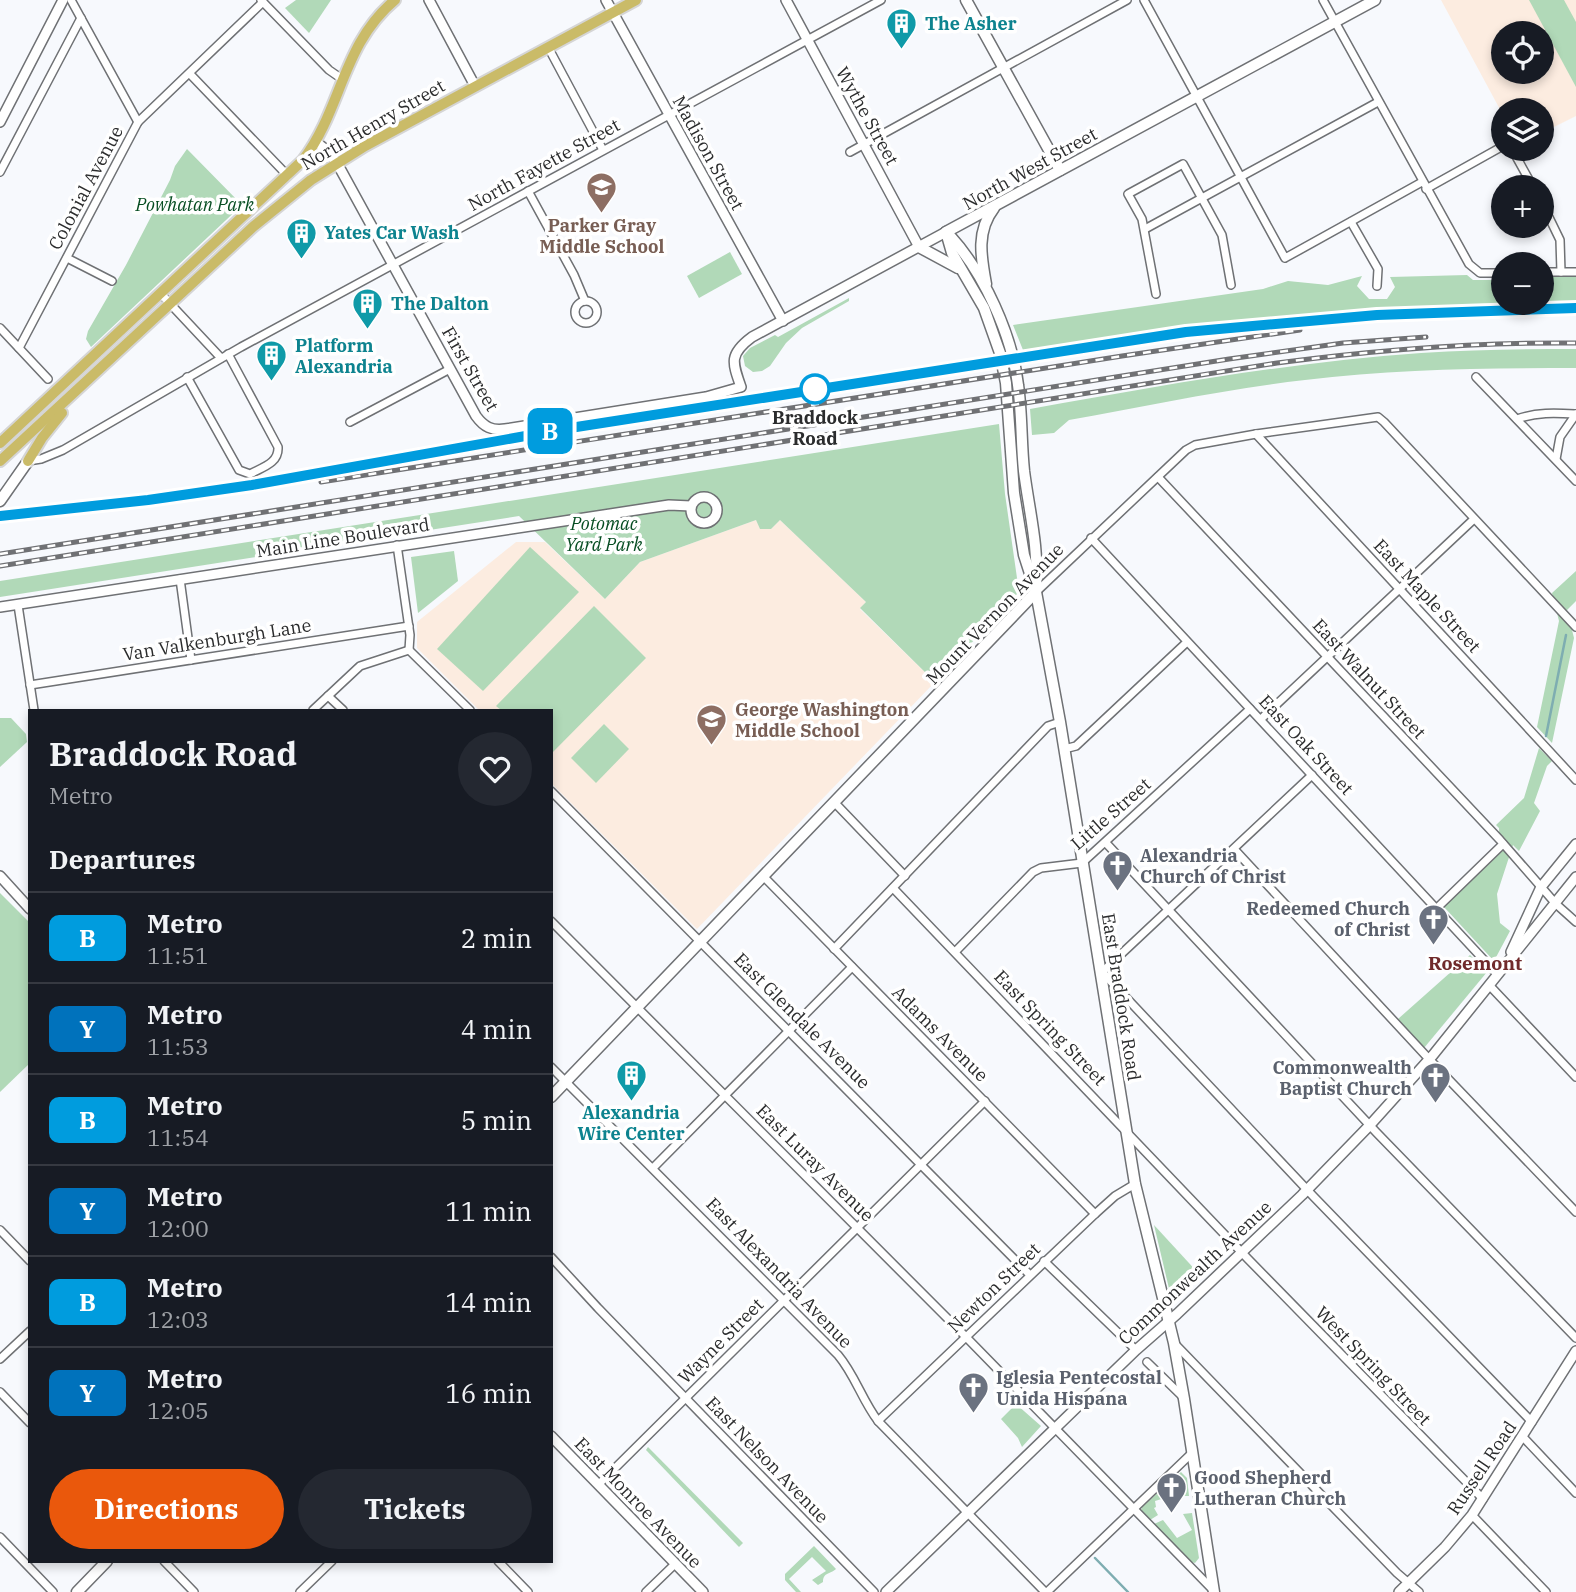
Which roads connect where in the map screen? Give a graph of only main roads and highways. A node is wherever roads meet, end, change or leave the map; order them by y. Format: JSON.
{"nodes":[{"id":1,"x":395,"y":0,"type":"edge"},
{"id":2,"x":636,"y":0,"type":"edge"},
{"id":3,"x":966,"y":0,"type":"edge"},
{"id":4,"x":1375,"y":0,"type":"edge"},
{"id":5,"x":1060,"y":170,"type":"junction"},
{"id":6,"x":998,"y":204,"type":"junction"},
{"id":7,"x":946,"y":232,"type":"junction"},
{"id":8,"x":919,"y":247,"type":"road end"},
{"id":9,"x":966,"y":275,"type":"junction"},
{"id":10,"x":988,"y":295,"type":"junction"},
{"id":11,"x":89,"y":382,"type":"junction"},
{"id":12,"x":0,"y":443,"type":"edge"},
{"id":13,"x":0,"y":461,"type":"edge"},
{"id":14,"x":27,"y":461,"type":"joint"},
{"id":15,"x":0,"y":501,"type":"edge"},
{"id":16,"x":1036,"y":592,"type":"junction"},
{"id":17,"x":553,"y":1095,"type":"edge"},
{"id":18,"x":105,"y":1563,"type":"edge"},
{"id":19,"x":77,"y":1592,"type":"edge"},
{"id":20,"x":1214,"y":1592,"type":"edge"}],
"edges":[{"from":1,"to":12,"type":"highway","name":"North Henry Street"},
{"from":2,"to":11,"type":"highway","name":"North Henry Street"},
{"from":3,"to":5,"type":"main road"},
{"from":4,"to":5,"type":"main road","name":"North West Street"},
{"from":5,"to":6,"type":"main road","name":"North West Street"},
{"from":6,"to":7,"type":"main road","name":"North West Street"},
{"from":6,"to":10,"type":"main road"},
{"from":7,"to":9,"type":"main road","name":"East Braddock Road"},
{"from":7,"to":10,"type":"main road","name":"East Braddock Road"},
{"from":8,"to":9,"type":"main road"},
{"from":9,"to":16,"type":"main road","name":"East Braddock Road"},
{"from":10,"to":16,"type":"main road","name":"East Braddock Road"},
{"from":11,"to":13,"type":"highway","name":"North Henry Street"},
{"from":11,"to":14,"type":"highway"},
{"from":14,"to":15,"type":"main road"},
{"from":16,"to":17,"type":"main road","name":"Mount Vernon Avenue"},
{"from":16,"to":20,"type":"main road","name":"East Braddock Road"},
{"from":18,"to":19,"type":"main road"}]}
